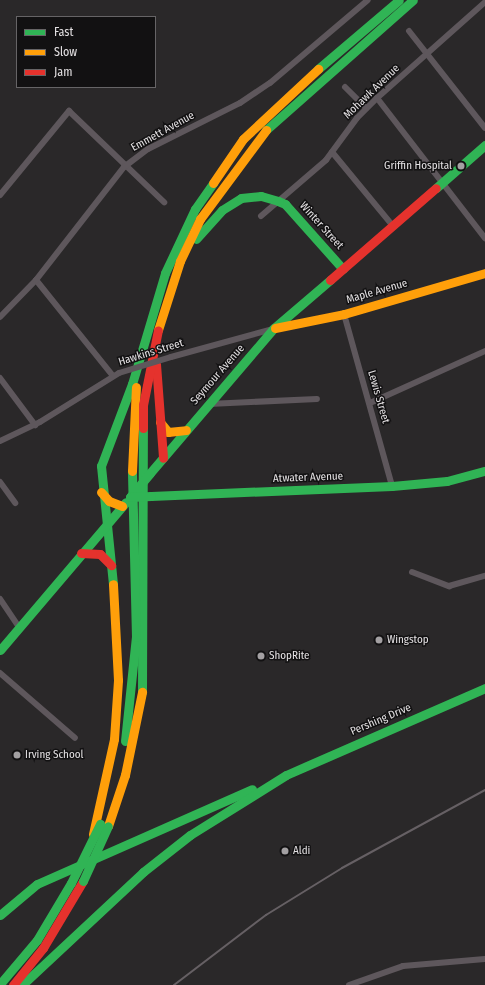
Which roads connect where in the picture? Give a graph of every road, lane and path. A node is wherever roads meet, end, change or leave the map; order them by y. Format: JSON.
{"nodes":[{"id":1,"x":368,"y":0,"type":"edge"},
{"id":2,"x":399,"y":0,"type":"edge"},
{"id":3,"x":413,"y":0,"type":"edge"},
{"id":4,"x":485,"y":2,"type":"edge"},
{"id":5,"x":409,"y":31,"type":"dead end"},
{"id":6,"x":427,"y":54,"type":"junction"},
{"id":7,"x":345,"y":88,"type":"dead end"},
{"id":8,"x":377,"y":98,"type":"junction"},
{"id":9,"x":366,"y":108,"type":"junction"},
{"id":10,"x":485,"y":128,"type":"edge"},
{"id":11,"x":485,"y":146,"type":"edge"},
{"id":12,"x":332,"y":152,"type":"junction"},
{"id":13,"x":124,"y":167,"type":"junction"},
{"id":14,"x":443,"y":183,"type":"junction"},
{"id":15,"x":0,"y":195,"type":"edge"},
{"id":16,"x":278,"y":201,"type":"junction"},
{"id":17,"x":164,"y":202,"type":"dead end"},
{"id":18,"x":261,"y":216,"type":"dead end"},
{"id":19,"x":393,"y":226,"type":"junction"},
{"id":20,"x":485,"y":238,"type":"edge"},
{"id":21,"x":180,"y":261,"type":"junction"},
{"id":22,"x":343,"y":269,"type":"junction"},
{"id":23,"x":485,"y":273,"type":"edge"},
{"id":24,"x":36,"y":280,"type":"junction"},
{"id":25,"x":161,"y":312,"type":"junction"},
{"id":26,"x":344,"y":314,"type":"junction"},
{"id":27,"x":0,"y":317,"type":"edge"},
{"id":28,"x":149,"y":321,"type":"junction"},
{"id":29,"x":274,"y":328,"type":"junction"},
{"id":30,"x":485,"y":351,"type":"edge"},
{"id":31,"x":112,"y":376,"type":"junction"},
{"id":32,"x":0,"y":378,"type":"edge"},
{"id":33,"x":317,"y":399,"type":"dead end"},
{"id":34,"x":370,"y":403,"type":"junction"},
{"id":35,"x":209,"y":404,"type":"junction"},
{"id":36,"x":160,"y":422,"type":"junction"},
{"id":37,"x":35,"y":425,"type":"junction"},
{"id":38,"x":186,"y":430,"type":"junction"},
{"id":39,"x":0,"y":441,"type":"edge"},
{"id":40,"x":163,"y":458,"type":"junction"},
{"id":41,"x":484,"y":473,"type":"edge"},
{"id":42,"x":0,"y":482,"type":"edge"},
{"id":43,"x":392,"y":486,"type":"junction"},
{"id":44,"x":100,"y":489,"type":"junction"},
{"id":45,"x":126,"y":502,"type":"junction"},
{"id":46,"x":15,"y":503,"type":"dead end"},
{"id":47,"x":106,"y":524,"type":"junction"},
{"id":48,"x":81,"y":553,"type":"junction"},
{"id":49,"x":110,"y":565,"type":"junction"},
{"id":50,"x":412,"y":572,"type":"dead end"},
{"id":51,"x":485,"y":576,"type":"edge"},
{"id":52,"x":0,"y":598,"type":"edge"},
{"id":53,"x":19,"y":627,"type":"junction"},
{"id":54,"x":0,"y":650,"type":"edge"},
{"id":55,"x":0,"y":673,"type":"edge"},
{"id":56,"x":485,"y":688,"type":"edge"},
{"id":57,"x":75,"y":738,"type":"dead end"},
{"id":58,"x":286,"y":775,"type":"junction"},
{"id":59,"x":102,"y":824,"type":"junction"},
{"id":60,"x":0,"y":916,"type":"edge"},
{"id":61,"x":485,"y":959,"type":"edge"},
{"id":62,"x":0,"y":984,"type":"edge"},
{"id":63,"x":13,"y":985,"type":"edge"},
{"id":64,"x":22,"y":985,"type":"edge"},
{"id":65,"x":349,"y":985,"type":"edge"}],
"edges":[{"from":1,"to":13,"type":"street","name":"Emmett Avenue"},
{"from":2,"to":28,"type":"main road"},
{"from":3,"to":21,"type":"main road"},
{"from":4,"to":6,"type":"street","name":"Mohawk Avenue"},
{"from":5,"to":6,"type":"street"},
{"from":6,"to":8,"type":"street","name":"Mohawk Avenue"},
{"from":6,"to":10,"type":"street"},
{"from":7,"to":9,"type":"street"},
{"from":8,"to":9,"type":"street","name":"Mohawk Avenue"},
{"from":8,"to":14,"type":"street"},
{"from":9,"to":12,"type":"street","name":"Mohawk Avenue"},
{"from":11,"to":14,"type":"main road","name":"Seymour Avenue"},
{"from":12,"to":16,"type":"street","name":"Mohawk Avenue"},
{"from":12,"to":19,"type":"street"},
{"from":13,"to":15,"type":"street"},
{"from":13,"to":17,"type":"street"},
{"from":13,"to":24,"type":"street","name":"Emmett Avenue"},
{"from":14,"to":19,"type":"main road","name":"Seymour Avenue"},
{"from":14,"to":20,"type":"street"},
{"from":16,"to":18,"type":"street","name":"Mohawk Avenue"},
{"from":16,"to":21,"type":"main road"},
{"from":16,"to":22,"type":"main road","name":"Winter Street"},
{"from":19,"to":22,"type":"main road","name":"Seymour Avenue"},
{"from":21,"to":25,"type":"main road"},
{"from":22,"to":29,"type":"main road","name":"Seymour Avenue"},
{"from":23,"to":26,"type":"main road","name":"Maple Avenue"},
{"from":24,"to":27,"type":"street","name":"Emmett Avenue"},
{"from":24,"to":31,"type":"street"},
{"from":25,"to":36,"type":"main road"},
{"from":25,"to":59,"type":"main road"},
{"from":26,"to":29,"type":"main road","name":"Maple Avenue"},
{"from":26,"to":34,"type":"street","name":"Lewis Street"},
{"from":28,"to":44,"type":"main road"},
{"from":28,"to":59,"type":"main road"},
{"from":29,"to":31,"type":"street","name":"Hawkins Street","bridge":true},
{"from":29,"to":35,"type":"main road","name":"Seymour Avenue"},
{"from":30,"to":34,"type":"street"},
{"from":31,"to":37,"type":"street","name":"Hawkins Street"},
{"from":32,"to":37,"type":"street"},
{"from":33,"to":35,"type":"street"},
{"from":34,"to":43,"type":"street","name":"Lewis Street"},
{"from":35,"to":38,"type":"main road","name":"Seymour Avenue"},
{"from":36,"to":38,"type":"main road"},
{"from":36,"to":40,"type":"main road"},
{"from":37,"to":39,"type":"street","name":"Hawkins Street"},
{"from":38,"to":40,"type":"main road","name":"Seymour Avenue"},
{"from":40,"to":45,"type":"main road","name":"Seymour Avenue","bridge":true},
{"from":41,"to":43,"type":"main road","name":"Atwater Avenue"},
{"from":42,"to":46,"type":"street"},
{"from":43,"to":45,"type":"main road","name":"Atwater Avenue","bridge":true},
{"from":44,"to":45,"type":"main road"},
{"from":44,"to":47,"type":"main road"},
{"from":45,"to":47,"type":"main road","name":"Seymour Avenue"},
{"from":47,"to":48,"type":"main road","name":"Seymour Avenue"},
{"from":47,"to":49,"type":"main road"},
{"from":48,"to":49,"type":"main road"},
{"from":48,"to":53,"type":"main road","name":"Seymour Avenue"},
{"from":49,"to":59,"type":"main road"},
{"from":50,"to":51,"type":"street"},
{"from":52,"to":53,"type":"street"},
{"from":53,"to":54,"type":"main road","name":"Seymour Avenue"},
{"from":55,"to":57,"type":"street"},
{"from":56,"to":58,"type":"main road","name":"Pershing Drive"},
{"from":58,"to":60,"type":"main road"},
{"from":58,"to":64,"type":"main road"},
{"from":59,"to":62,"type":"main road","bridge":true},
{"from":59,"to":63,"type":"main road","bridge":true},
{"from":61,"to":65,"type":"street"}]}
